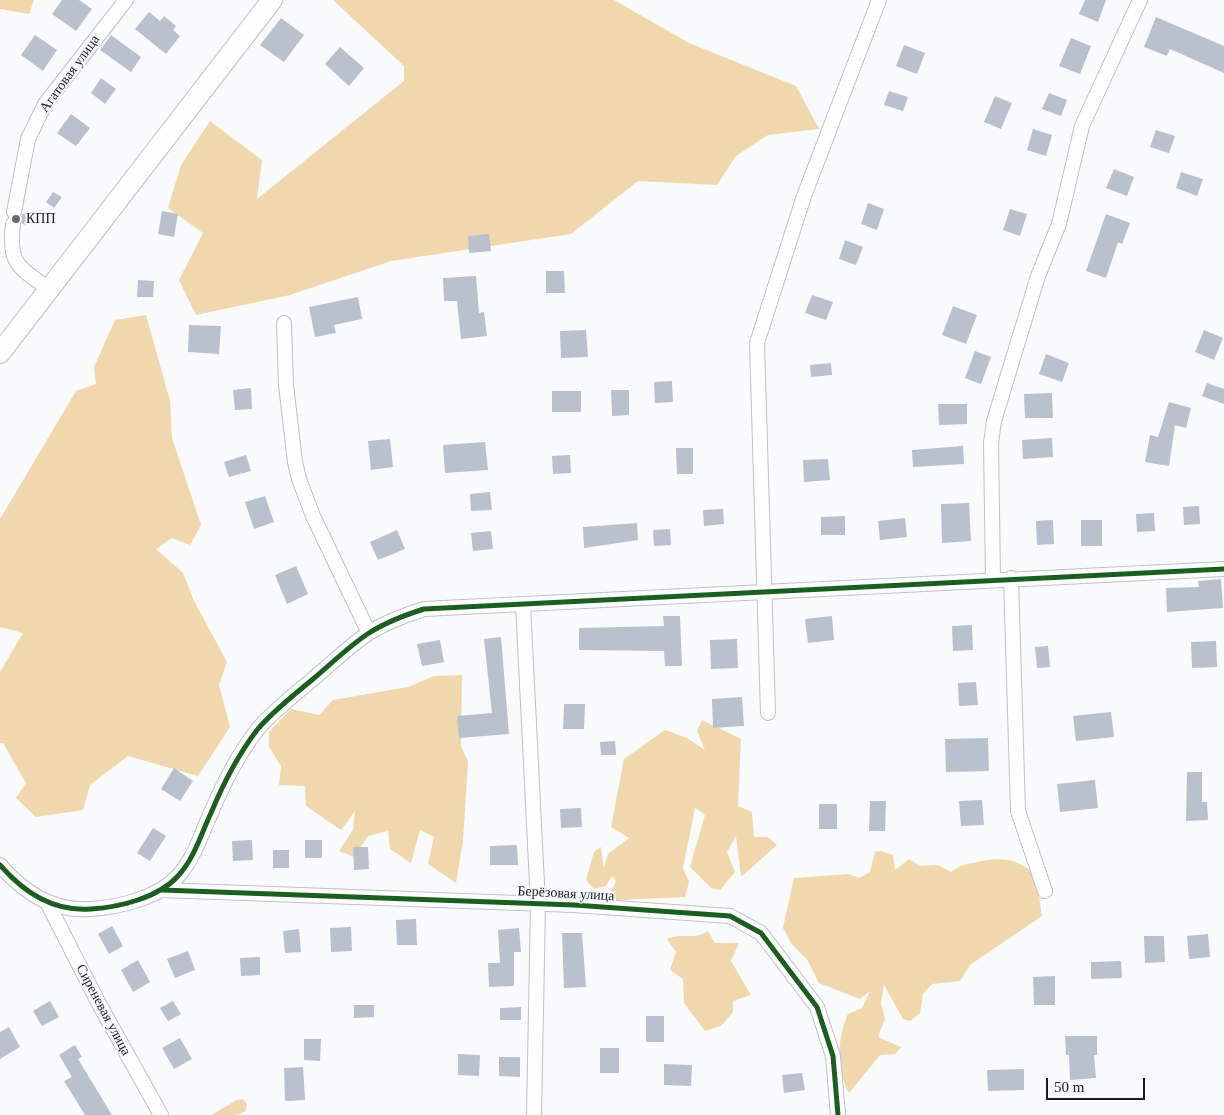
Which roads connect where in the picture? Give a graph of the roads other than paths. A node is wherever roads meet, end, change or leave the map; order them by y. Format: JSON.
{"nodes":[{"id":1,"x":126,"y":0,"type":"edge"},
{"id":2,"x":272,"y":0,"type":"edge"},
{"id":3,"x":879,"y":0,"type":"edge"},
{"id":4,"x":1140,"y":0,"type":"edge"},
{"id":5,"x":49,"y":289,"type":"junction"},
{"id":6,"x":284,"y":323,"type":"dead end"},
{"id":7,"x":0,"y":354,"type":"edge"},
{"id":8,"x":1224,"y":568,"type":"edge"},
{"id":9,"x":1011,"y":578,"type":"junction"},
{"id":10,"x":993,"y":579,"type":"junction"},
{"id":11,"x":764,"y":592,"type":"junction"},
{"id":12,"x":523,"y":604,"type":"junction"},
{"id":13,"x":369,"y":633,"type":"junction"},
{"id":14,"x":768,"y":713,"type":"dead end"},
{"id":15,"x":0,"y":865,"type":"edge"},
{"id":16,"x":162,"y":890,"type":"junction"},
{"id":17,"x":1045,"y":891,"type":"dead end"},
{"id":18,"x":48,"y":904,"type":"junction"},
{"id":19,"x":538,"y":904,"type":"junction"},
{"id":20,"x":161,"y":1115,"type":"edge"},
{"id":21,"x":534,"y":1115,"type":"edge"},
{"id":22,"x":838,"y":1115,"type":"edge"}],
"edges":[{"from":1,"to":5,"type":"street","name":"Агатовая улица"},
{"from":2,"to":5,"type":"street"},
{"from":3,"to":11,"type":"street"},
{"from":4,"to":10,"type":"street"},
{"from":5,"to":7,"type":"street"},
{"from":6,"to":13,"type":"street"},
{"from":8,"to":9,"type":"street"},
{"from":9,"to":10,"type":"street"},
{"from":9,"to":17,"type":"street"},
{"from":10,"to":11,"type":"street"},
{"from":11,"to":12,"type":"street"},
{"from":11,"to":14,"type":"street"},
{"from":12,"to":13,"type":"street"},
{"from":12,"to":19,"type":"street"},
{"from":13,"to":16,"type":"street"},
{"from":15,"to":18,"type":"street"},
{"from":16,"to":18,"type":"street"},
{"from":16,"to":19,"type":"street","name":"Берёзовая улица"},
{"from":18,"to":20,"type":"street","name":"Сиреневая улица"},
{"from":19,"to":21,"type":"street"},
{"from":19,"to":22,"type":"street","name":"Берёзовая улица"}]}
